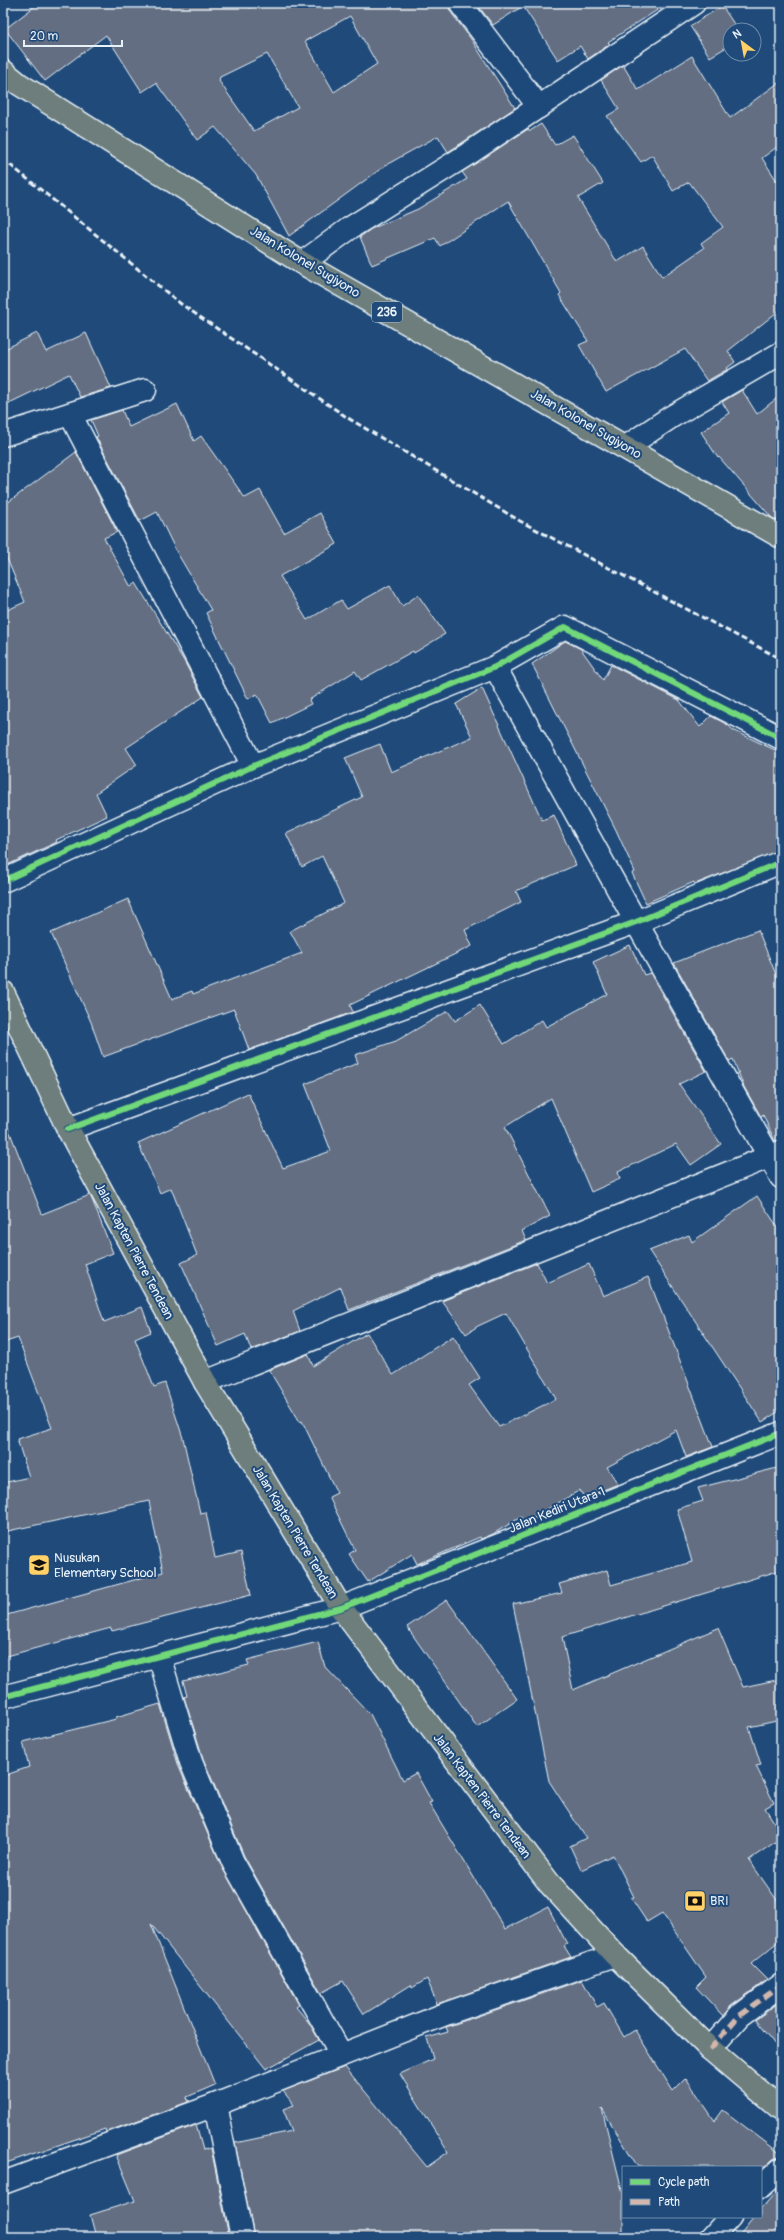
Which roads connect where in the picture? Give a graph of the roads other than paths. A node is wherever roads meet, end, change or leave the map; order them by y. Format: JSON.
{"nodes":[{"id":1,"x":460,"y":3,"type":"edge"},
{"id":2,"x":694,"y":3,"type":"edge"},
{"id":3,"x":3,"y":71,"type":"edge"},
{"id":4,"x":539,"y":107,"type":"junction"},
{"id":5,"x":302,"y":263,"type":"junction"},
{"id":6,"x":781,"y":353,"type":"edge"},
{"id":7,"x":145,"y":390,"type":"dead end"},
{"id":8,"x":70,"y":414,"type":"junction"},
{"id":9,"x":3,"y":435,"type":"edge"},
{"id":10,"x":626,"y":447,"type":"junction"},
{"id":11,"x":781,"y":537,"type":"edge"},
{"id":12,"x":495,"y":667,"type":"junction"},
{"id":13,"x":781,"y":738,"type":"edge"},
{"id":14,"x":253,"y":766,"type":"junction"},
{"id":15,"x":781,"y":862,"type":"edge"},
{"id":16,"x":3,"y":881,"type":"edge"},
{"id":17,"x":636,"y":922,"type":"junction"},
{"id":18,"x":3,"y":992,"type":"edge"},
{"id":19,"x":68,"y":1129,"type":"junction"},
{"id":20,"x":776,"y":1154,"type":"edge"},
{"id":21,"x":781,"y":1177,"type":"edge"},
{"id":22,"x":205,"y":1382,"type":"junction"},
{"id":23,"x":781,"y":1433,"type":"edge"},
{"id":24,"x":341,"y":1608,"type":"junction"},
{"id":25,"x":159,"y":1656,"type":"junction"},
{"id":26,"x":3,"y":1697,"type":"edge"},
{"id":27,"x":615,"y":1955,"type":"junction"},
{"id":28,"x":781,"y":1984,"type":"edge"},
{"id":29,"x":710,"y":2049,"type":"junction"},
{"id":30,"x":341,"y":2054,"type":"junction"},
{"id":31,"x":215,"y":2105,"type":"junction"},
{"id":32,"x":781,"y":2108,"type":"edge"},
{"id":33,"x":781,"y":2169,"type":"edge"},
{"id":34,"x":3,"y":2183,"type":"edge"},
{"id":35,"x":762,"y":2186,"type":"edge"},
{"id":36,"x":729,"y":2218,"type":"edge"},
{"id":37,"x":242,"y":2237,"type":"edge"},
{"id":38,"x":712,"y":2237,"type":"edge"}],
"edges":[{"from":1,"to":4,"type":"street"},
{"from":2,"to":4,"type":"street"},
{"from":3,"to":5,"type":"main road","name":"Jalan Kolonel Sugiyono","number":"236"},
{"from":4,"to":5,"type":"street"},
{"from":5,"to":10,"type":"main road","name":"Jalan Kolonel Sugiyono","number":"236"},
{"from":6,"to":10,"type":"street"},
{"from":7,"to":8,"type":"street"},
{"from":8,"to":9,"type":"street"},
{"from":8,"to":14,"type":"street"},
{"from":10,"to":11,"type":"main road","name":"Jalan Kolonel Sugiyono","number":"236"},
{"from":12,"to":13,"type":"street"},
{"from":12,"to":14,"type":"street"},
{"from":12,"to":17,"type":"street"},
{"from":14,"to":16,"type":"street"},
{"from":15,"to":17,"type":"street"},
{"from":17,"to":19,"type":"street"},
{"from":17,"to":20,"type":"street"},
{"from":18,"to":19,"type":"main road","name":"Jalan Kapten Pierre Tendean"},
{"from":19,"to":22,"type":"main road","name":"Jalan Kapten Pierre Tendean"},
{"from":20,"to":21,"type":"street"},
{"from":20,"to":22,"type":"street"},
{"from":22,"to":24,"type":"main road","name":"Jalan Kapten Pierre Tendean"},
{"from":23,"to":24,"type":"street","name":"Jalan Kediri Utara 1"},
{"from":24,"to":25,"type":"street","name":"Jalan Kediri Utara 1"},
{"from":24,"to":27,"type":"main road","name":"Jalan Kapten Pierre Tendean"},
{"from":25,"to":26,"type":"street","name":"Jalan Kediri Utara 1"},
{"from":25,"to":30,"type":"street"},
{"from":27,"to":29,"type":"main road","name":"Jalan Kapten Pierre Tendean"},
{"from":27,"to":30,"type":"street"},
{"from":28,"to":29,"type":"street"},
{"from":29,"to":32,"type":"main road","name":"Jalan Kapten Pierre Tendean"},
{"from":30,"to":31,"type":"street"},
{"from":31,"to":34,"type":"street"},
{"from":31,"to":37,"type":"street"},
{"from":33,"to":35,"type":"street"},
{"from":36,"to":38,"type":"street"}]}
